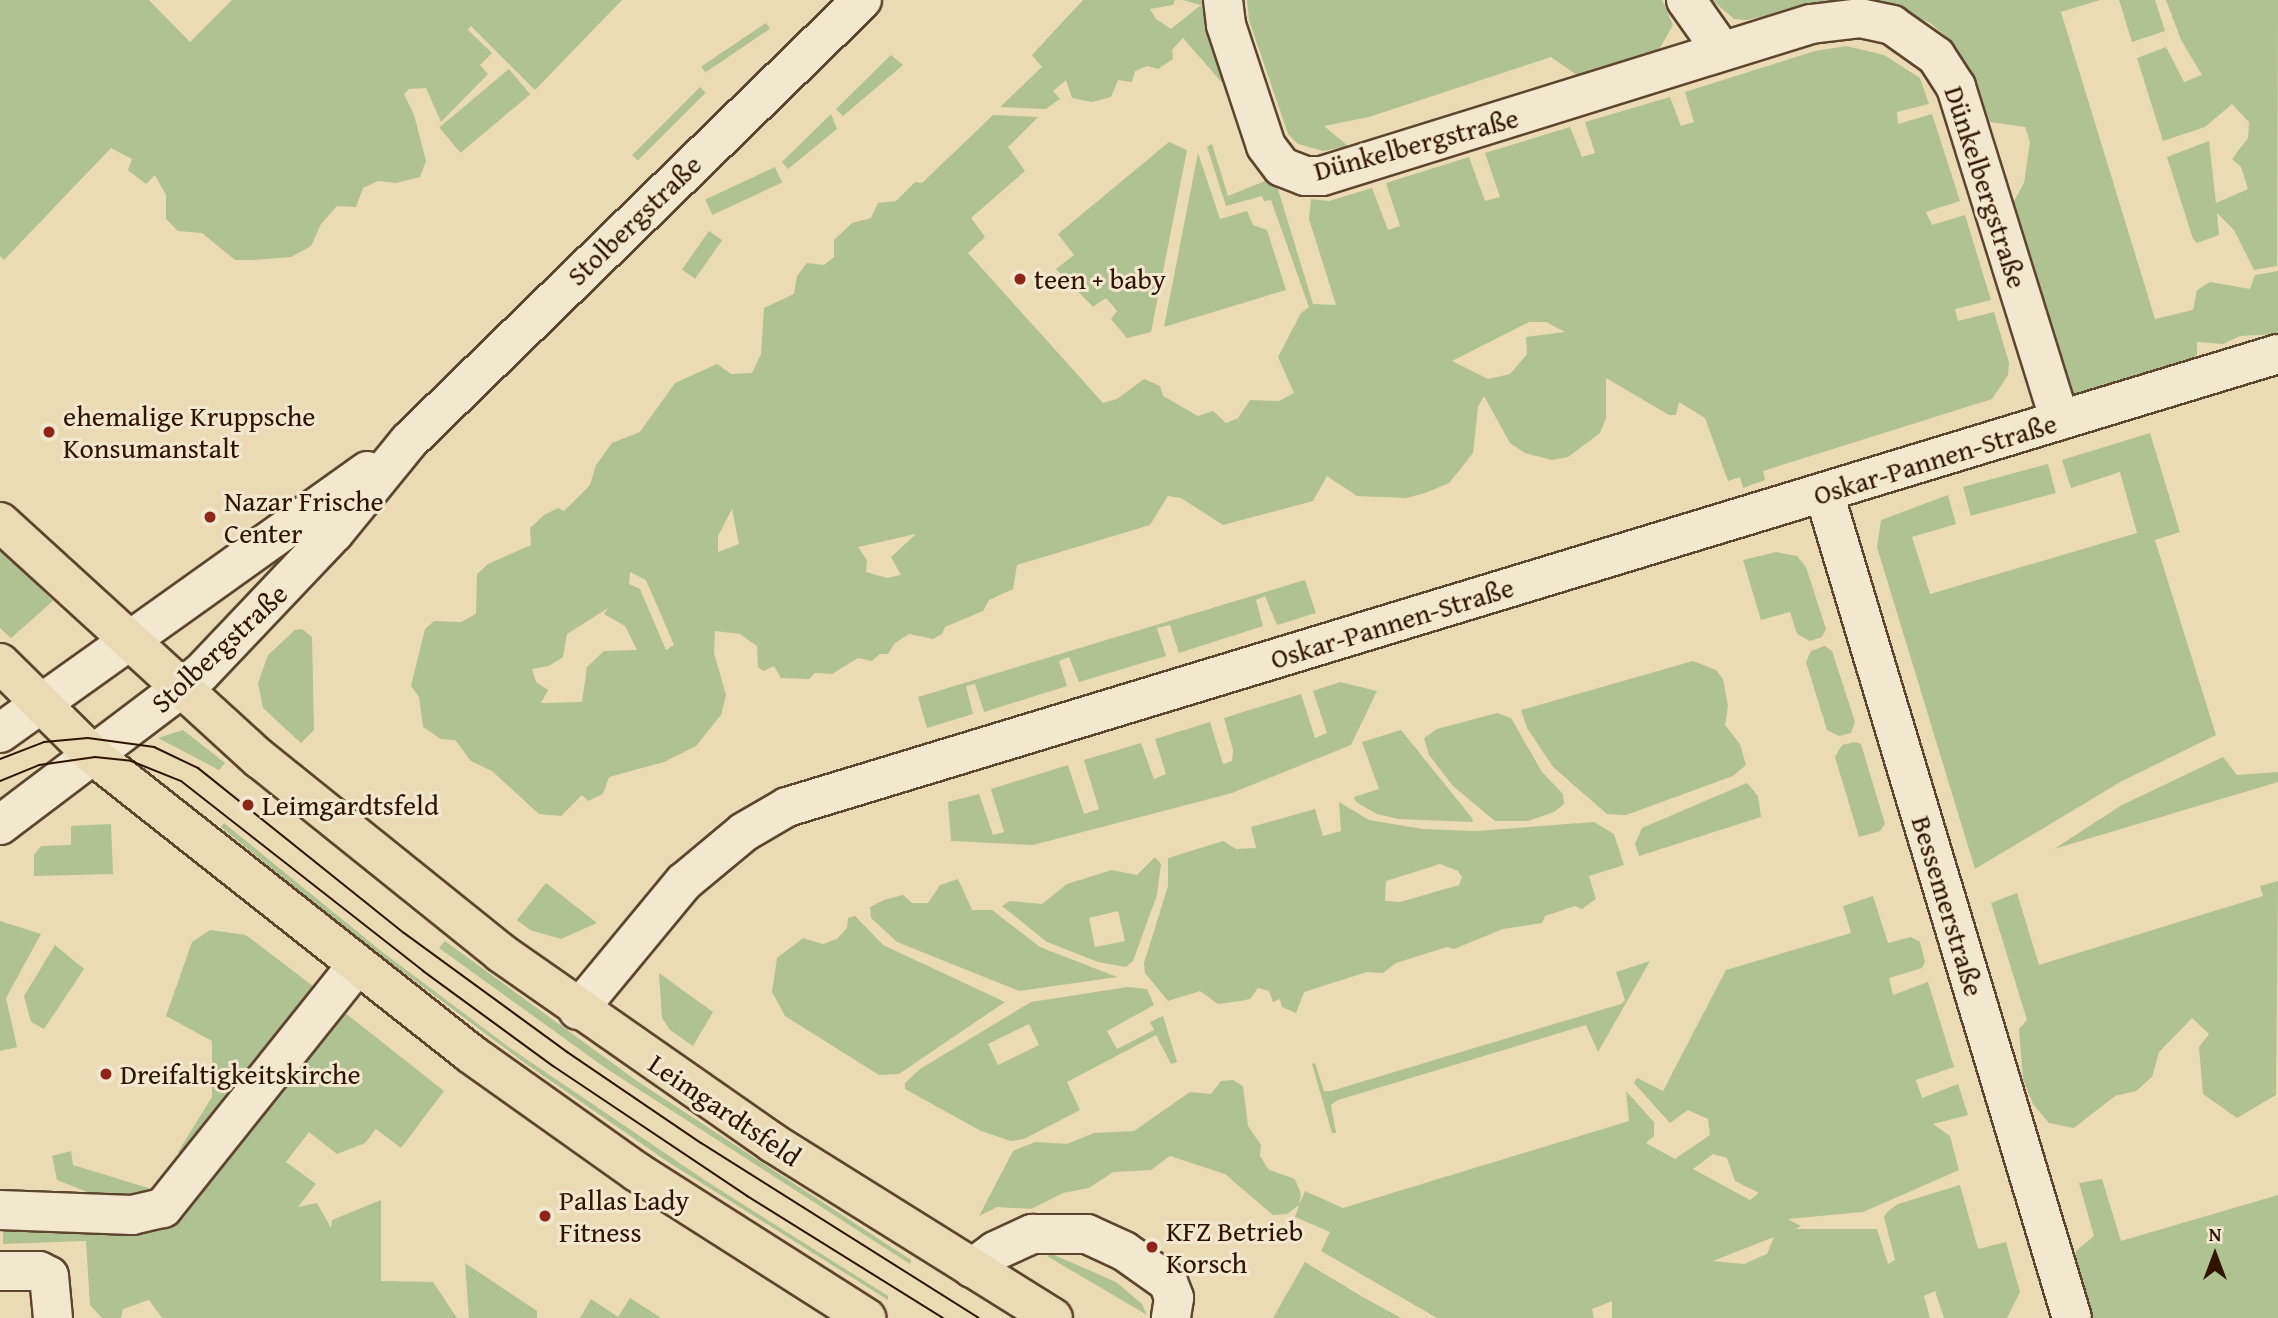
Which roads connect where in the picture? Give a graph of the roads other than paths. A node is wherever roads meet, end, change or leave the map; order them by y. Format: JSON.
{"nodes":[{"id":1,"x":862,"y":0,"type":"edge"},
{"id":2,"x":1223,"y":0,"type":"edge"},
{"id":3,"x":1686,"y":0,"type":"edge"},
{"id":4,"x":1722,"y":51,"type":"junction"},
{"id":5,"x":2278,"y":354,"type":"edge"},
{"id":6,"x":2060,"y":420,"type":"junction"},
{"id":7,"x":408,"y":441,"type":"junction"},
{"id":8,"x":1824,"y":493,"type":"junction"},
{"id":9,"x":0,"y":522,"type":"edge"},
{"id":10,"x":131,"y":641,"type":"junction"},
{"id":11,"x":0,"y":663,"type":"edge"},
{"id":12,"x":184,"y":687,"type":"junction"},
{"id":13,"x":42,"y":705,"type":"junction"},
{"id":14,"x":0,"y":733,"type":"edge"},
{"id":15,"x":96,"y":757,"type":"junction"},
{"id":16,"x":0,"y":825,"type":"edge"},
{"id":17,"x":357,"y":965,"type":"junction"},
{"id":18,"x":578,"y":1010,"type":"junction"},
{"id":19,"x":0,"y":1210,"type":"edge"},
{"id":20,"x":972,"y":1268,"type":"junction"},
{"id":21,"x":0,"y":1271,"type":"edge"},
{"id":22,"x":53,"y":1318,"type":"edge"},
{"id":23,"x":866,"y":1318,"type":"edge"},
{"id":24,"x":1053,"y":1318,"type":"edge"},
{"id":25,"x":1171,"y":1318,"type":"edge"},
{"id":26,"x":2072,"y":1318,"type":"edge"}],
"edges":[{"from":1,"to":7,"type":"street","name":"Stolbergstraße"},
{"from":2,"to":4,"type":"street","name":"Dünkelbergstraße"},
{"from":3,"to":4,"type":"street"},
{"from":4,"to":6,"type":"street","name":"Dünkelbergstraße"},
{"from":5,"to":6,"type":"street","name":"Oskar-Pannen-Straße"},
{"from":6,"to":8,"type":"street","name":"Oskar-Pannen-Straße"},
{"from":7,"to":10,"type":"street","name":"Stolbergstraße"},
{"from":7,"to":12,"type":"street","name":"Stolbergstraße"},
{"from":8,"to":18,"type":"street","name":"Oskar-Pannen-Straße"},
{"from":8,"to":26,"type":"street","name":"Bessemerstraße"},
{"from":9,"to":10,"type":"main road","name":"Leimgardtsfeld"},
{"from":10,"to":12,"type":"main road","name":"Leimgardtsfeld"},
{"from":10,"to":13,"type":"street","name":"Stolbergstraße"},
{"from":11,"to":13,"type":"main road"},
{"from":12,"to":15,"type":"street","name":"Stolbergstraße"},
{"from":12,"to":18,"type":"main road","name":"Leimgardtsfeld"},
{"from":13,"to":14,"type":"street","name":"Stolbergstraße"},
{"from":13,"to":15,"type":"main road"},
{"from":15,"to":16,"type":"street","name":"Stolbergstraße"},
{"from":15,"to":17,"type":"main road"},
{"from":17,"to":19,"type":"street"},
{"from":17,"to":23,"type":"main road"},
{"from":18,"to":20,"type":"main road","name":"Leimgardtsfeld"},
{"from":20,"to":24,"type":"main road","name":"Leimgardtsfeld"},
{"from":20,"to":25,"type":"street"},
{"from":21,"to":22,"type":"street"}]}
